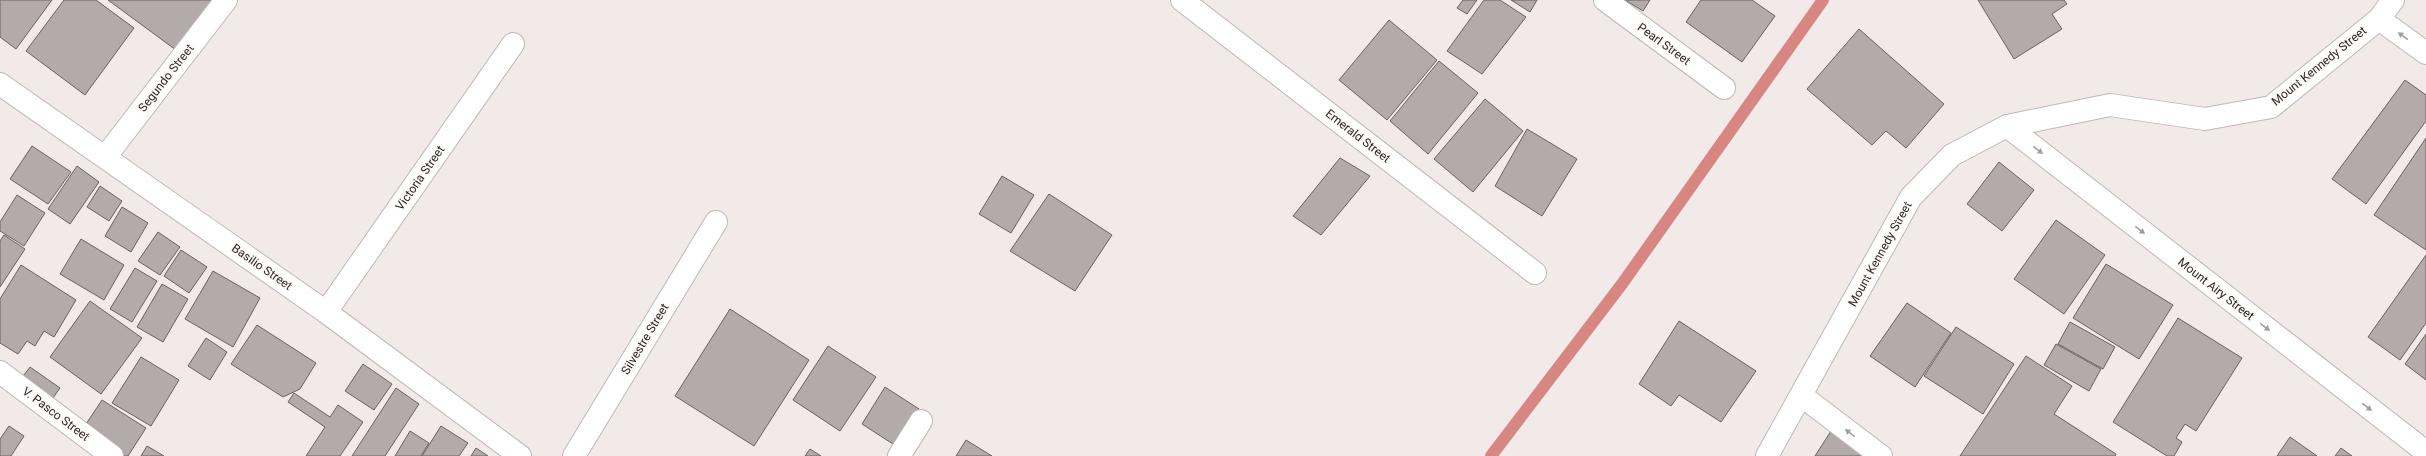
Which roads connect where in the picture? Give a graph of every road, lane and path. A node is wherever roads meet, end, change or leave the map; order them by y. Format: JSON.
{"nodes":[{"id":1,"x":226,"y":0,"type":"edge"},
{"id":2,"x":1182,"y":0,"type":"edge"},
{"id":3,"x":1605,"y":0,"type":"edge"},
{"id":4,"x":2393,"y":0,"type":"edge"},
{"id":5,"x":2379,"y":18,"type":"junction"},
{"id":6,"x":513,"y":44,"type":"dead end"},
{"id":7,"x":2426,"y":53,"type":"edge"},
{"id":8,"x":0,"y":84,"type":"edge"},
{"id":9,"x":1724,"y":88,"type":"dead end"},
{"id":10,"x":2007,"y":126,"type":"junction"},
{"id":11,"x":106,"y":156,"type":"junction"},
{"id":12,"x":716,"y":222,"type":"dead end"},
{"id":13,"x":1535,"y":273,"type":"dead end"},
{"id":14,"x":326,"y":312,"type":"junction"},
{"id":15,"x":0,"y":372,"type":"edge"},
{"id":16,"x":1802,"y":396,"type":"junction"},
{"id":17,"x":921,"y":421,"type":"dead end"},
{"id":18,"x":2426,"y":452,"type":"edge"},
{"id":19,"x":112,"y":456,"type":"edge"},
{"id":20,"x":520,"y":456,"type":"edge"},
{"id":21,"x":574,"y":456,"type":"edge"},
{"id":22,"x":899,"y":456,"type":"edge"},
{"id":23,"x":1767,"y":456,"type":"edge"},
{"id":24,"x":1881,"y":456,"type":"edge"}],
"edges":[{"from":1,"to":11,"type":"street","name":"Segundo Street"},
{"from":2,"to":13,"type":"street","name":"Emerald Street"},
{"from":3,"to":9,"type":"street","name":"Pearl Street"},
{"from":4,"to":5,"type":"street","name":"Mount Kennedy Street"},
{"from":7,"to":5,"type":"street","one_way":true},
{"from":5,"to":10,"type":"street","name":"Mount Kennedy Street"},
{"from":6,"to":14,"type":"street","name":"Victoria Street"},
{"from":8,"to":11,"type":"street","name":"Basilio Street"},
{"from":10,"to":16,"type":"street","name":"Mount Kennedy Street"},
{"from":10,"to":18,"type":"street","name":"Mount Airy Street","one_way":true},
{"from":11,"to":14,"type":"street","name":"Basilio Street"},
{"from":12,"to":21,"type":"street","name":"Silvestre Street"},
{"from":14,"to":20,"type":"street","name":"Basilio Street"},
{"from":15,"to":19,"type":"street","name":"V. Pasco Street"},
{"from":16,"to":23,"type":"street","name":"Mount Kennedy Street"},
{"from":24,"to":16,"type":"street","one_way":true},
{"from":17,"to":22,"type":"street"}]}
